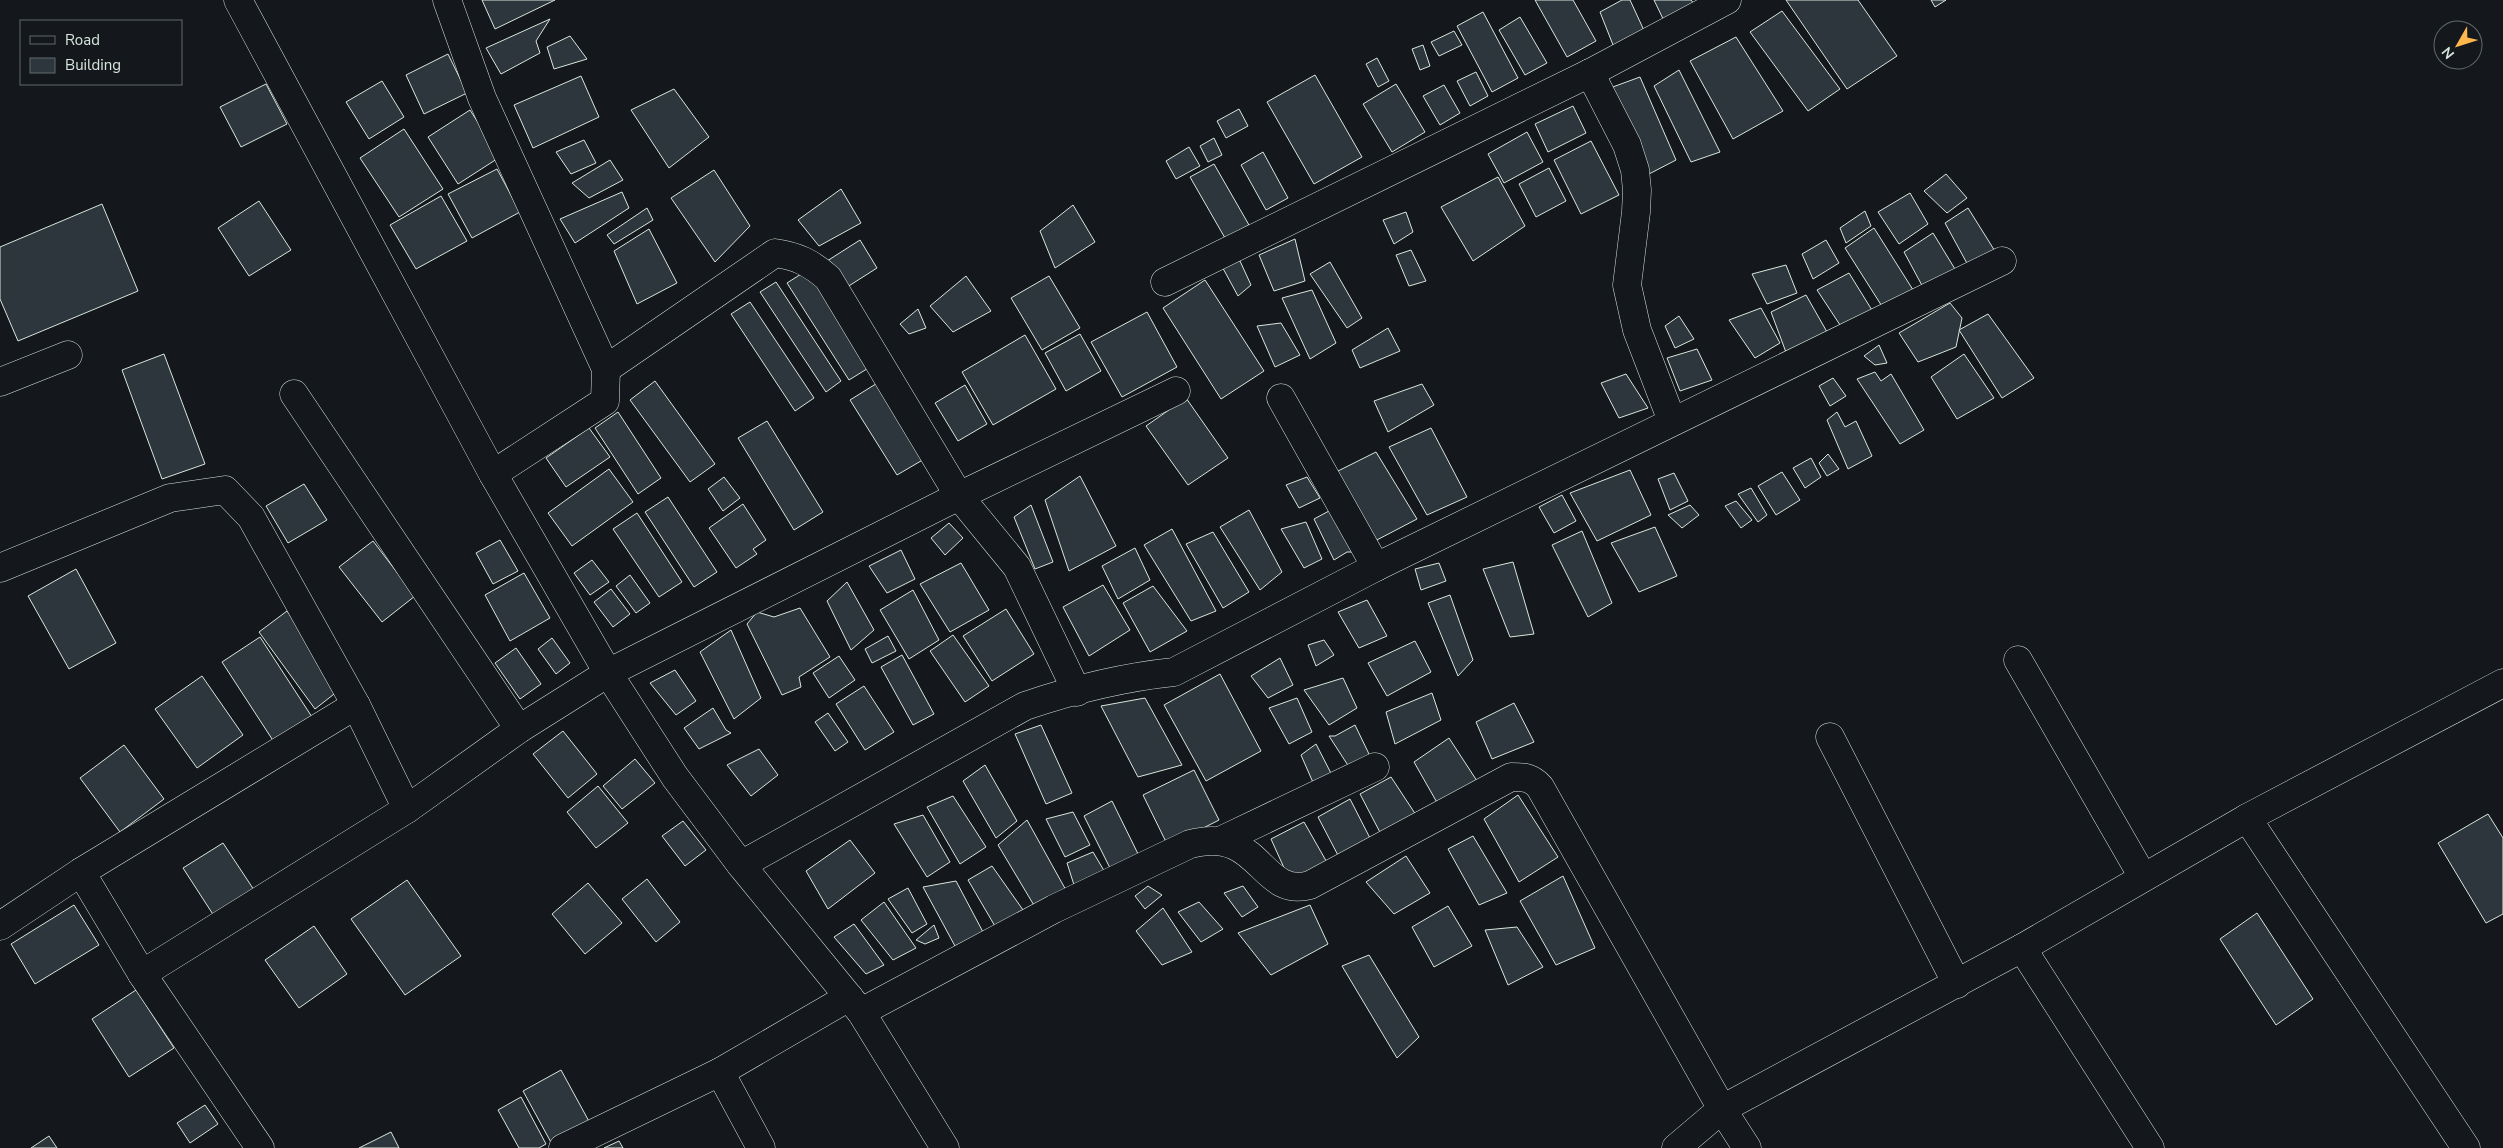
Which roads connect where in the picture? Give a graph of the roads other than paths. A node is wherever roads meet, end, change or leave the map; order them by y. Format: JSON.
{"nodes":[{"id":1,"x":238,"y":0,"type":"edge"},
{"id":2,"x":446,"y":0,"type":"edge"},
{"id":3,"x":1727,"y":0,"type":"edge"},
{"id":4,"x":1590,"y":73,"type":"junction"},
{"id":5,"x":2002,"y":260,"type":"dead end"},
{"id":6,"x":1164,"y":282,"type":"dead end"},
{"id":7,"x":68,"y":354,"type":"dead end"},
{"id":8,"x":606,"y":369,"type":"junction"},
{"id":9,"x":0,"y":382,"type":"edge"},
{"id":10,"x":1176,"y":391,"type":"dead end"},
{"id":11,"x":294,"y":394,"type":"dead end"},
{"id":12,"x":1281,"y":398,"type":"dead end"},
{"id":13,"x":1672,"y":421,"type":"junction"},
{"id":14,"x":493,"y":474,"type":"junction"},
{"id":15,"x":959,"y":496,"type":"junction"},
{"id":16,"x":1376,"y":567,"type":"junction"},
{"id":17,"x":0,"y":568,"type":"edge"},
{"id":18,"x":2018,"y":660,"type":"dead end"},
{"id":19,"x":608,"y":672,"type":"junction"},
{"id":20,"x":2503,"y":684,"type":"edge"},
{"id":21,"x":1077,"y":692,"type":"junction"},
{"id":22,"x":356,"y":705,"type":"junction"},
{"id":23,"x":519,"y":729,"type":"junction"},
{"id":24,"x":1830,"y":737,"type":"dead end"},
{"id":25,"x":1375,"y":767,"type":"dead end"},
{"id":26,"x":407,"y":809,"type":"junction"},
{"id":27,"x":2247,"y":818,"type":"junction"},
{"id":28,"x":1222,"y":840,"type":"junction"},
{"id":29,"x":741,"y":865,"type":"junction"},
{"id":30,"x":81,"y":872,"type":"junction"},
{"id":31,"x":2143,"y":877,"type":"junction"},
{"id":32,"x":0,"y":926,"type":"edge"},
{"id":33,"x":2022,"y":948,"type":"junction"},
{"id":34,"x":142,"y":974,"type":"junction"},
{"id":35,"x":1957,"y":984,"type":"junction"},
{"id":36,"x":855,"y":1004,"type":"junction"},
{"id":37,"x":720,"y":1072,"type":"junction"},
{"id":38,"x":1722,"y":1109,"type":"junction"},
{"id":39,"x":260,"y":1148,"type":"edge"},
{"id":40,"x":563,"y":1148,"type":"edge"},
{"id":41,"x":761,"y":1148,"type":"edge"},
{"id":42,"x":945,"y":1148,"type":"edge"},
{"id":43,"x":1676,"y":1148,"type":"edge"},
{"id":44,"x":1748,"y":1148,"type":"edge"},
{"id":45,"x":2150,"y":1148,"type":"edge"},
{"id":46,"x":2466,"y":1148,"type":"edge"}],
"edges":[{"from":1,"to":14,"type":"street"},
{"from":2,"to":8,"type":"street"},
{"from":3,"to":4,"type":"street"},
{"from":4,"to":6,"type":"street"},
{"from":4,"to":13,"type":"street"},
{"from":5,"to":13,"type":"street"},
{"from":7,"to":9,"type":"street"},
{"from":8,"to":14,"type":"street"},
{"from":8,"to":15,"type":"street"},
{"from":10,"to":15,"type":"street"},
{"from":11,"to":23,"type":"street"},
{"from":12,"to":16,"type":"street"},
{"from":13,"to":16,"type":"street"},
{"from":14,"to":19,"type":"street"},
{"from":15,"to":19,"type":"street"},
{"from":15,"to":21,"type":"street"},
{"from":16,"to":21,"type":"street"},
{"from":17,"to":22,"type":"street"},
{"from":18,"to":31,"type":"street"},
{"from":19,"to":23,"type":"street"},
{"from":19,"to":29,"type":"street"},
{"from":20,"to":27,"type":"street"},
{"from":21,"to":29,"type":"street"},
{"from":22,"to":26,"type":"street"},
{"from":22,"to":30,"type":"street"},
{"from":23,"to":26,"type":"street"},
{"from":24,"to":35,"type":"street"},
{"from":25,"to":28,"type":"street"},
{"from":26,"to":34,"type":"street"},
{"from":27,"to":31,"type":"street"},
{"from":27,"to":46,"type":"street"},
{"from":28,"to":36,"type":"street"},
{"from":28,"to":38,"type":"street"},
{"from":29,"to":36,"type":"street"},
{"from":30,"to":32,"type":"street"},
{"from":30,"to":34,"type":"street"},
{"from":31,"to":33,"type":"street"},
{"from":33,"to":35,"type":"street"},
{"from":33,"to":45,"type":"street"},
{"from":34,"to":39,"type":"street"},
{"from":35,"to":38,"type":"street"},
{"from":36,"to":37,"type":"street"},
{"from":36,"to":42,"type":"street"},
{"from":37,"to":40,"type":"street"},
{"from":37,"to":41,"type":"street"},
{"from":38,"to":43,"type":"street"},
{"from":38,"to":44,"type":"street"}]}
